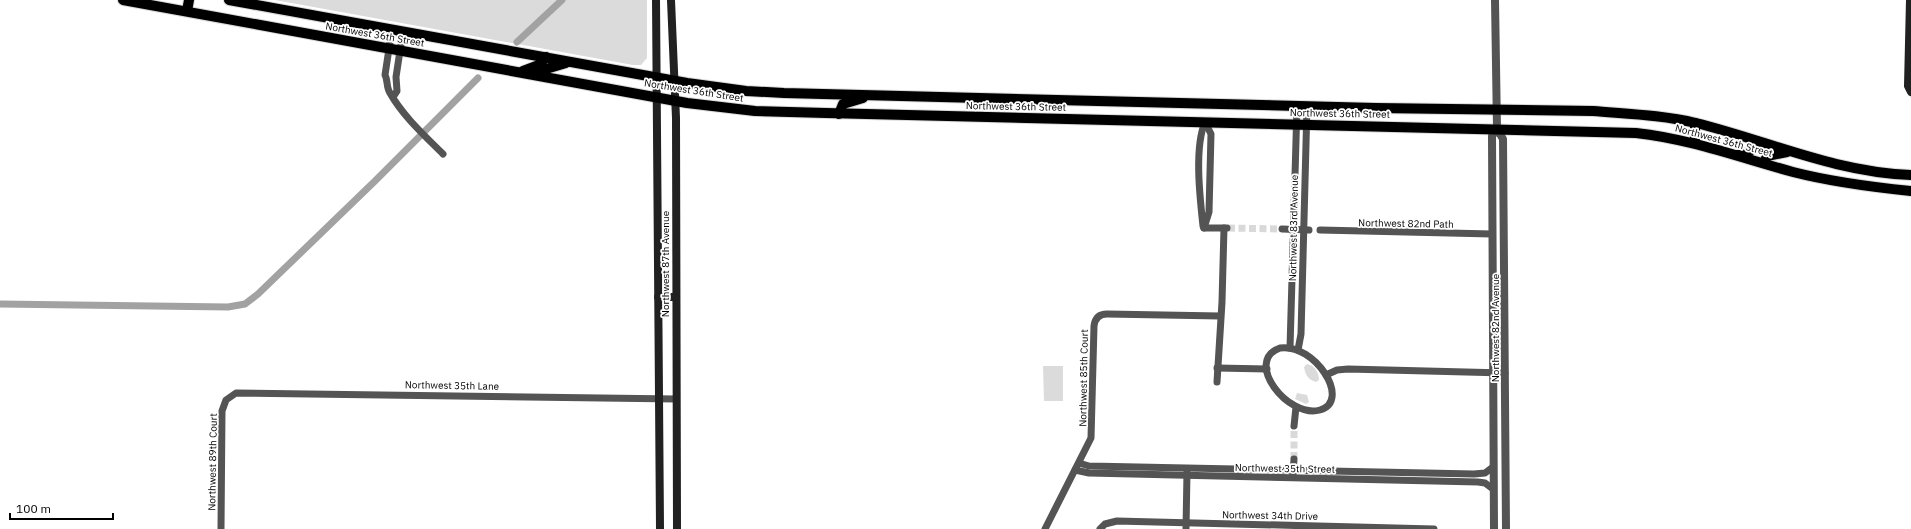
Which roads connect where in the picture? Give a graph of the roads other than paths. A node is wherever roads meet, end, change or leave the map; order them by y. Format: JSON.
{"nodes":[{"id":1,"x":123,"y":0,"type":"edge"},
{"id":2,"x":189,"y":0,"type":"edge"},
{"id":3,"x":229,"y":0,"type":"edge"},
{"id":4,"x":656,"y":0,"type":"edge"},
{"id":5,"x":672,"y":0,"type":"edge"},
{"id":6,"x":1495,"y":0,"type":"edge"},
{"id":7,"x":1910,"y":0,"type":"edge"},
{"id":8,"x":187,"y":12,"type":"junction"},
{"id":9,"x":1910,"y":21,"type":"edge"},
{"id":10,"x":392,"y":30,"type":"junction"},
{"id":11,"x":403,"y":31,"type":"junction"},
{"id":12,"x":388,"y":48,"type":"junction"},
{"id":13,"x":400,"y":50,"type":"junction"},
{"id":14,"x":1910,"y":53,"type":"edge"},
{"id":15,"x":546,"y":57,"type":"junction"},
{"id":16,"x":571,"y":62,"type":"junction"},
{"id":17,"x":521,"y":72,"type":"junction"},
{"id":18,"x":539,"y":75,"type":"junction"},
{"id":19,"x":656,"y":78,"type":"junction"},
{"id":20,"x":673,"y":80,"type":"junction"},
{"id":21,"x":1911,"y":92,"type":"edge"},
{"id":22,"x":870,"y":95,"type":"junction"},
{"id":23,"x":393,"y":97,"type":"junction"},
{"id":24,"x":657,"y":97,"type":"junction"},
{"id":25,"x":675,"y":100,"type":"junction"},
{"id":26,"x":1086,"y":101,"type":"junction"},
{"id":27,"x":1204,"y":103,"type":"junction"},
{"id":28,"x":1302,"y":106,"type":"junction"},
{"id":29,"x":1496,"y":110,"type":"junction"},
{"id":30,"x":839,"y":114,"type":"junction"},
{"id":31,"x":1086,"y":119,"type":"junction"},
{"id":32,"x":1204,"y":122,"type":"junction"},
{"id":33,"x":1696,"y":123,"type":"junction"},
{"id":34,"x":1301,"y":125,"type":"junction"},
{"id":35,"x":1497,"y":129,"type":"junction"},
{"id":36,"x":1756,"y":141,"type":"junction"},
{"id":37,"x":1695,"y":143,"type":"junction"},
{"id":38,"x":1789,"y":151,"type":"junction"},
{"id":39,"x":443,"y":154,"type":"dead end"},
{"id":40,"x":1737,"y":155,"type":"junction"},
{"id":41,"x":1764,"y":163,"type":"junction"},
{"id":42,"x":1199,"y":166,"type":"junction"},
{"id":43,"x":1210,"y":166,"type":"junction"},
{"id":44,"x":1911,"y":174,"type":"edge"},
{"id":45,"x":1911,"y":191,"type":"edge"},
{"id":46,"x":1204,"y":228,"type":"junction"},
{"id":47,"x":1282,"y":229,"type":"tunnel mouth"},
{"id":48,"x":1294,"y":230,"type":"junction"},
{"id":49,"x":1306,"y":230,"type":"junction"},
{"id":50,"x":1320,"y":230,"type":"dead end"},
{"id":51,"x":1492,"y":234,"type":"junction"},
{"id":52,"x":1504,"y":255,"type":"junction"},
{"id":53,"x":658,"y":297,"type":"junction"},
{"id":54,"x":675,"y":297,"type":"junction"},
{"id":55,"x":1492,"y":310,"type":"junction"},
{"id":56,"x":1505,"y":310,"type":"junction"},
{"id":57,"x":1220,"y":316,"type":"junction"},
{"id":58,"x":1290,"y":348,"type":"junction"},
{"id":59,"x":1298,"y":350,"type":"junction"},
{"id":60,"x":1217,"y":368,"type":"junction"},
{"id":61,"x":1267,"y":369,"type":"junction"},
{"id":62,"x":1492,"y":373,"type":"junction"},
{"id":63,"x":1505,"y":373,"type":"junction"},
{"id":64,"x":1326,"y":375,"type":"junction"},
{"id":65,"x":1217,"y":382,"type":"dead end"},
{"id":66,"x":229,"y":397,"type":"joint"},
{"id":67,"x":659,"y":398,"type":"junction"},
{"id":68,"x":676,"y":399,"type":"junction"},
{"id":69,"x":1296,"y":407,"type":"junction"},
{"id":70,"x":1294,"y":426,"type":"tunnel mouth"},
{"id":71,"x":1294,"y":459,"type":"tunnel mouth"},
{"id":72,"x":1079,"y":462,"type":"junction"},
{"id":73,"x":1493,"y":467,"type":"junction"},
{"id":74,"x":1075,"y":470,"type":"junction"},
{"id":75,"x":1187,"y":471,"type":"junction"},
{"id":76,"x":1398,"y":472,"type":"junction"},
{"id":77,"x":1293,"y":474,"type":"junction"},
{"id":78,"x":1398,"y":480,"type":"junction"},
{"id":79,"x":1493,"y":489,"type":"junction"},
{"id":80,"x":1185,"y":527,"type":"edge"},
{"id":81,"x":1262,"y":527,"type":"edge"},
{"id":82,"x":221,"y":529,"type":"edge"},
{"id":83,"x":660,"y":529,"type":"edge"},
{"id":84,"x":677,"y":529,"type":"edge"},
{"id":85,"x":1046,"y":529,"type":"edge"},
{"id":86,"x":1100,"y":529,"type":"edge"},
{"id":87,"x":1434,"y":529,"type":"edge"},
{"id":88,"x":1494,"y":529,"type":"edge"},
{"id":89,"x":1506,"y":529,"type":"edge"}],
"edges":[{"from":1,"to":8,"type":"main road","name":"Northwest 36th Street"},
{"from":2,"to":8,"type":"main road"},
{"from":3,"to":10,"type":"main road","name":"Northwest 36th Street"},
{"from":4,"to":19,"type":"main road","name":"Northwest 87th Avenue"},
{"from":5,"to":20,"type":"main road","name":"Northwest 87th Avenue"},
{"from":6,"to":29,"type":"street","name":"Northwest 82nd Avenue"},
{"from":7,"to":9,"type":"main road"},
{"from":8,"to":12,"type":"main road","name":"Northwest 36th Street"},
{"from":9,"to":14,"type":"main road"},
{"from":10,"to":11,"type":"main road","name":"Northwest 36th Street"},
{"from":10,"to":12,"type":"street"},
{"from":11,"to":13,"type":"street"},
{"from":11,"to":15,"type":"main road","name":"Northwest 36th Street"},
{"from":12,"to":13,"type":"main road","name":"Northwest 36th Street"},
{"from":12,"to":23,"type":"street"},
{"from":13,"to":17,"type":"main road","name":"Northwest 36th Street"},
{"from":13,"to":23,"type":"street"},
{"from":14,"to":21,"type":"main road"},
{"from":15,"to":16,"type":"main road","name":"Northwest 36th Street"},
{"from":15,"to":17,"type":"main road"},
{"from":16,"to":18,"type":"main road"},
{"from":16,"to":19,"type":"main road","name":"Northwest 36th Street"},
{"from":17,"to":18,"type":"main road","name":"Northwest 36th Street"},
{"from":18,"to":24,"type":"main road","name":"Northwest 36th Street"},
{"from":19,"to":20,"type":"main road","name":"Northwest 36th Street"},
{"from":19,"to":24,"type":"main road","name":"Northwest 87th Avenue"},
{"from":20,"to":22,"type":"main road","name":"Northwest 36th Street"},
{"from":20,"to":25,"type":"main road","name":"Northwest 87th Avenue"},
{"from":22,"to":26,"type":"main road","name":"Northwest 36th Street"},
{"from":22,"to":30,"type":"main road"},
{"from":23,"to":39,"type":"street"},
{"from":24,"to":25,"type":"main road","name":"Northwest 36th Street"},
{"from":24,"to":53,"type":"main road","name":"Northwest 87th Avenue"},
{"from":25,"to":30,"type":"main road","name":"Northwest 36th Street"},
{"from":25,"to":54,"type":"main road","name":"Northwest 87th Avenue"},
{"from":26,"to":27,"type":"main road","name":"Northwest 36th Street"},
{"from":26,"to":31,"type":"main road"},
{"from":27,"to":28,"type":"main road","name":"Northwest 36th Street"},
{"from":27,"to":32,"type":"main road"},
{"from":28,"to":29,"type":"main road","name":"Northwest 36th Street"},
{"from":28,"to":34,"type":"street","name":"Northwest 83rd Avenue"},
{"from":29,"to":33,"type":"main road","name":"Northwest 36th Street"},
{"from":29,"to":35,"type":"street","name":"Northwest 82nd Avenue"},
{"from":30,"to":31,"type":"main road","name":"Northwest 36th Street"},
{"from":31,"to":32,"type":"main road","name":"Northwest 36th Street"},
{"from":32,"to":34,"type":"main road","name":"Northwest 36th Street"},
{"from":32,"to":42,"type":"street"},
{"from":32,"to":43,"type":"street"},
{"from":33,"to":36,"type":"main road","name":"Northwest 36th Street"},
{"from":33,"to":37,"type":"main road"},
{"from":34,"to":35,"type":"main road","name":"Northwest 36th Street"},
{"from":34,"to":48,"type":"street","name":"Northwest 83rd Avenue"},
{"from":34,"to":49,"type":"street","name":"Northwest 83rd Avenue"},
{"from":35,"to":37,"type":"main road","name":"Northwest 36th Street"},
{"from":35,"to":51,"type":"street","name":"Northwest 82nd Avenue"},
{"from":35,"to":52,"type":"street","name":"Northwest 82nd Avenue"},
{"from":36,"to":38,"type":"main road","name":"Northwest 36th Street"},
{"from":36,"to":40,"type":"main road"},
{"from":37,"to":40,"type":"main road","name":"Northwest 36th Street"},
{"from":38,"to":41,"type":"main road"},
{"from":38,"to":44,"type":"main road","name":"Northwest 36th Street"},
{"from":40,"to":41,"type":"main road","name":"Northwest 36th Street"},
{"from":41,"to":45,"type":"main road","name":"Northwest 36th Street"},
{"from":42,"to":43,"type":"street"},
{"from":42,"to":46,"type":"street"},
{"from":43,"to":46,"type":"street"},
{"from":46,"to":57,"type":"street"},
{"from":47,"to":48,"type":"street"},
{"from":48,"to":49,"type":"street"},
{"from":48,"to":58,"type":"street","name":"Northwest 83rd Avenue"},
{"from":49,"to":59,"type":"street","name":"Northwest 83rd Avenue"},
{"from":50,"to":51,"type":"street","name":"Northwest 82nd Path"},
{"from":51,"to":52,"type":"street"},
{"from":51,"to":55,"type":"street","name":"Northwest 82nd Avenue"},
{"from":52,"to":56,"type":"street","name":"Northwest 82nd Avenue"},
{"from":53,"to":54,"type":"main road"},
{"from":53,"to":67,"type":"main road","name":"Northwest 87th Avenue"},
{"from":54,"to":68,"type":"main road","name":"Northwest 87th Avenue"},
{"from":55,"to":56,"type":"street"},
{"from":55,"to":62,"type":"street","name":"Northwest 82nd Avenue"},
{"from":56,"to":63,"type":"street","name":"Northwest 82nd Avenue"},
{"from":57,"to":60,"type":"street"},
{"from":57,"to":72,"type":"street","name":"Northwest 85th Court"},
{"from":58,"to":59,"type":"street"},
{"from":58,"to":61,"type":"street"},
{"from":59,"to":64,"type":"street"},
{"from":60,"to":61,"type":"street"},
{"from":60,"to":65,"type":"street"},
{"from":61,"to":69,"type":"street"},
{"from":62,"to":63,"type":"street"},
{"from":62,"to":64,"type":"street"},
{"from":62,"to":73,"type":"street","name":"Northwest 82nd Avenue"},
{"from":63,"to":89,"type":"street","name":"Northwest 82nd Avenue"},
{"from":64,"to":69,"type":"street"},
{"from":66,"to":67,"type":"street","name":"Northwest 35th Lane"},
{"from":66,"to":82,"type":"street","name":"Northwest 89th Court"},
{"from":67,"to":68,"type":"street","name":"Northwest 35th Lane"},
{"from":67,"to":83,"type":"main road","name":"Northwest 87th Avenue"},
{"from":68,"to":84,"type":"main road","name":"Northwest 87th Avenue"},
{"from":69,"to":70,"type":"street"},
{"from":71,"to":77,"type":"street"},
{"from":72,"to":74,"type":"street","name":"Northwest 85th Court"},
{"from":72,"to":75,"type":"street","name":"Northwest 35th Street"},
{"from":73,"to":76,"type":"street","name":"Northwest 35th Street"},
{"from":73,"to":79,"type":"street","name":"Northwest 82nd Avenue"},
{"from":74,"to":75,"type":"street","name":"Northwest 35th Street"},
{"from":74,"to":85,"type":"street","name":"Northwest 85th Court"},
{"from":75,"to":77,"type":"street","name":"Northwest 35th Street"},
{"from":75,"to":80,"type":"street"},
{"from":76,"to":77,"type":"street","name":"Northwest 35th Street"},
{"from":76,"to":78,"type":"street"},
{"from":77,"to":78,"type":"street","name":"Northwest 35th Street"},
{"from":78,"to":79,"type":"street","name":"Northwest 35th Street"},
{"from":79,"to":88,"type":"street","name":"Northwest 82nd Avenue"},
{"from":80,"to":81,"type":"street","name":"Northwest 34th Drive"},
{"from":80,"to":86,"type":"street","name":"Northwest 34th Drive"},
{"from":81,"to":87,"type":"street","name":"Northwest 34th Drive"}]}
